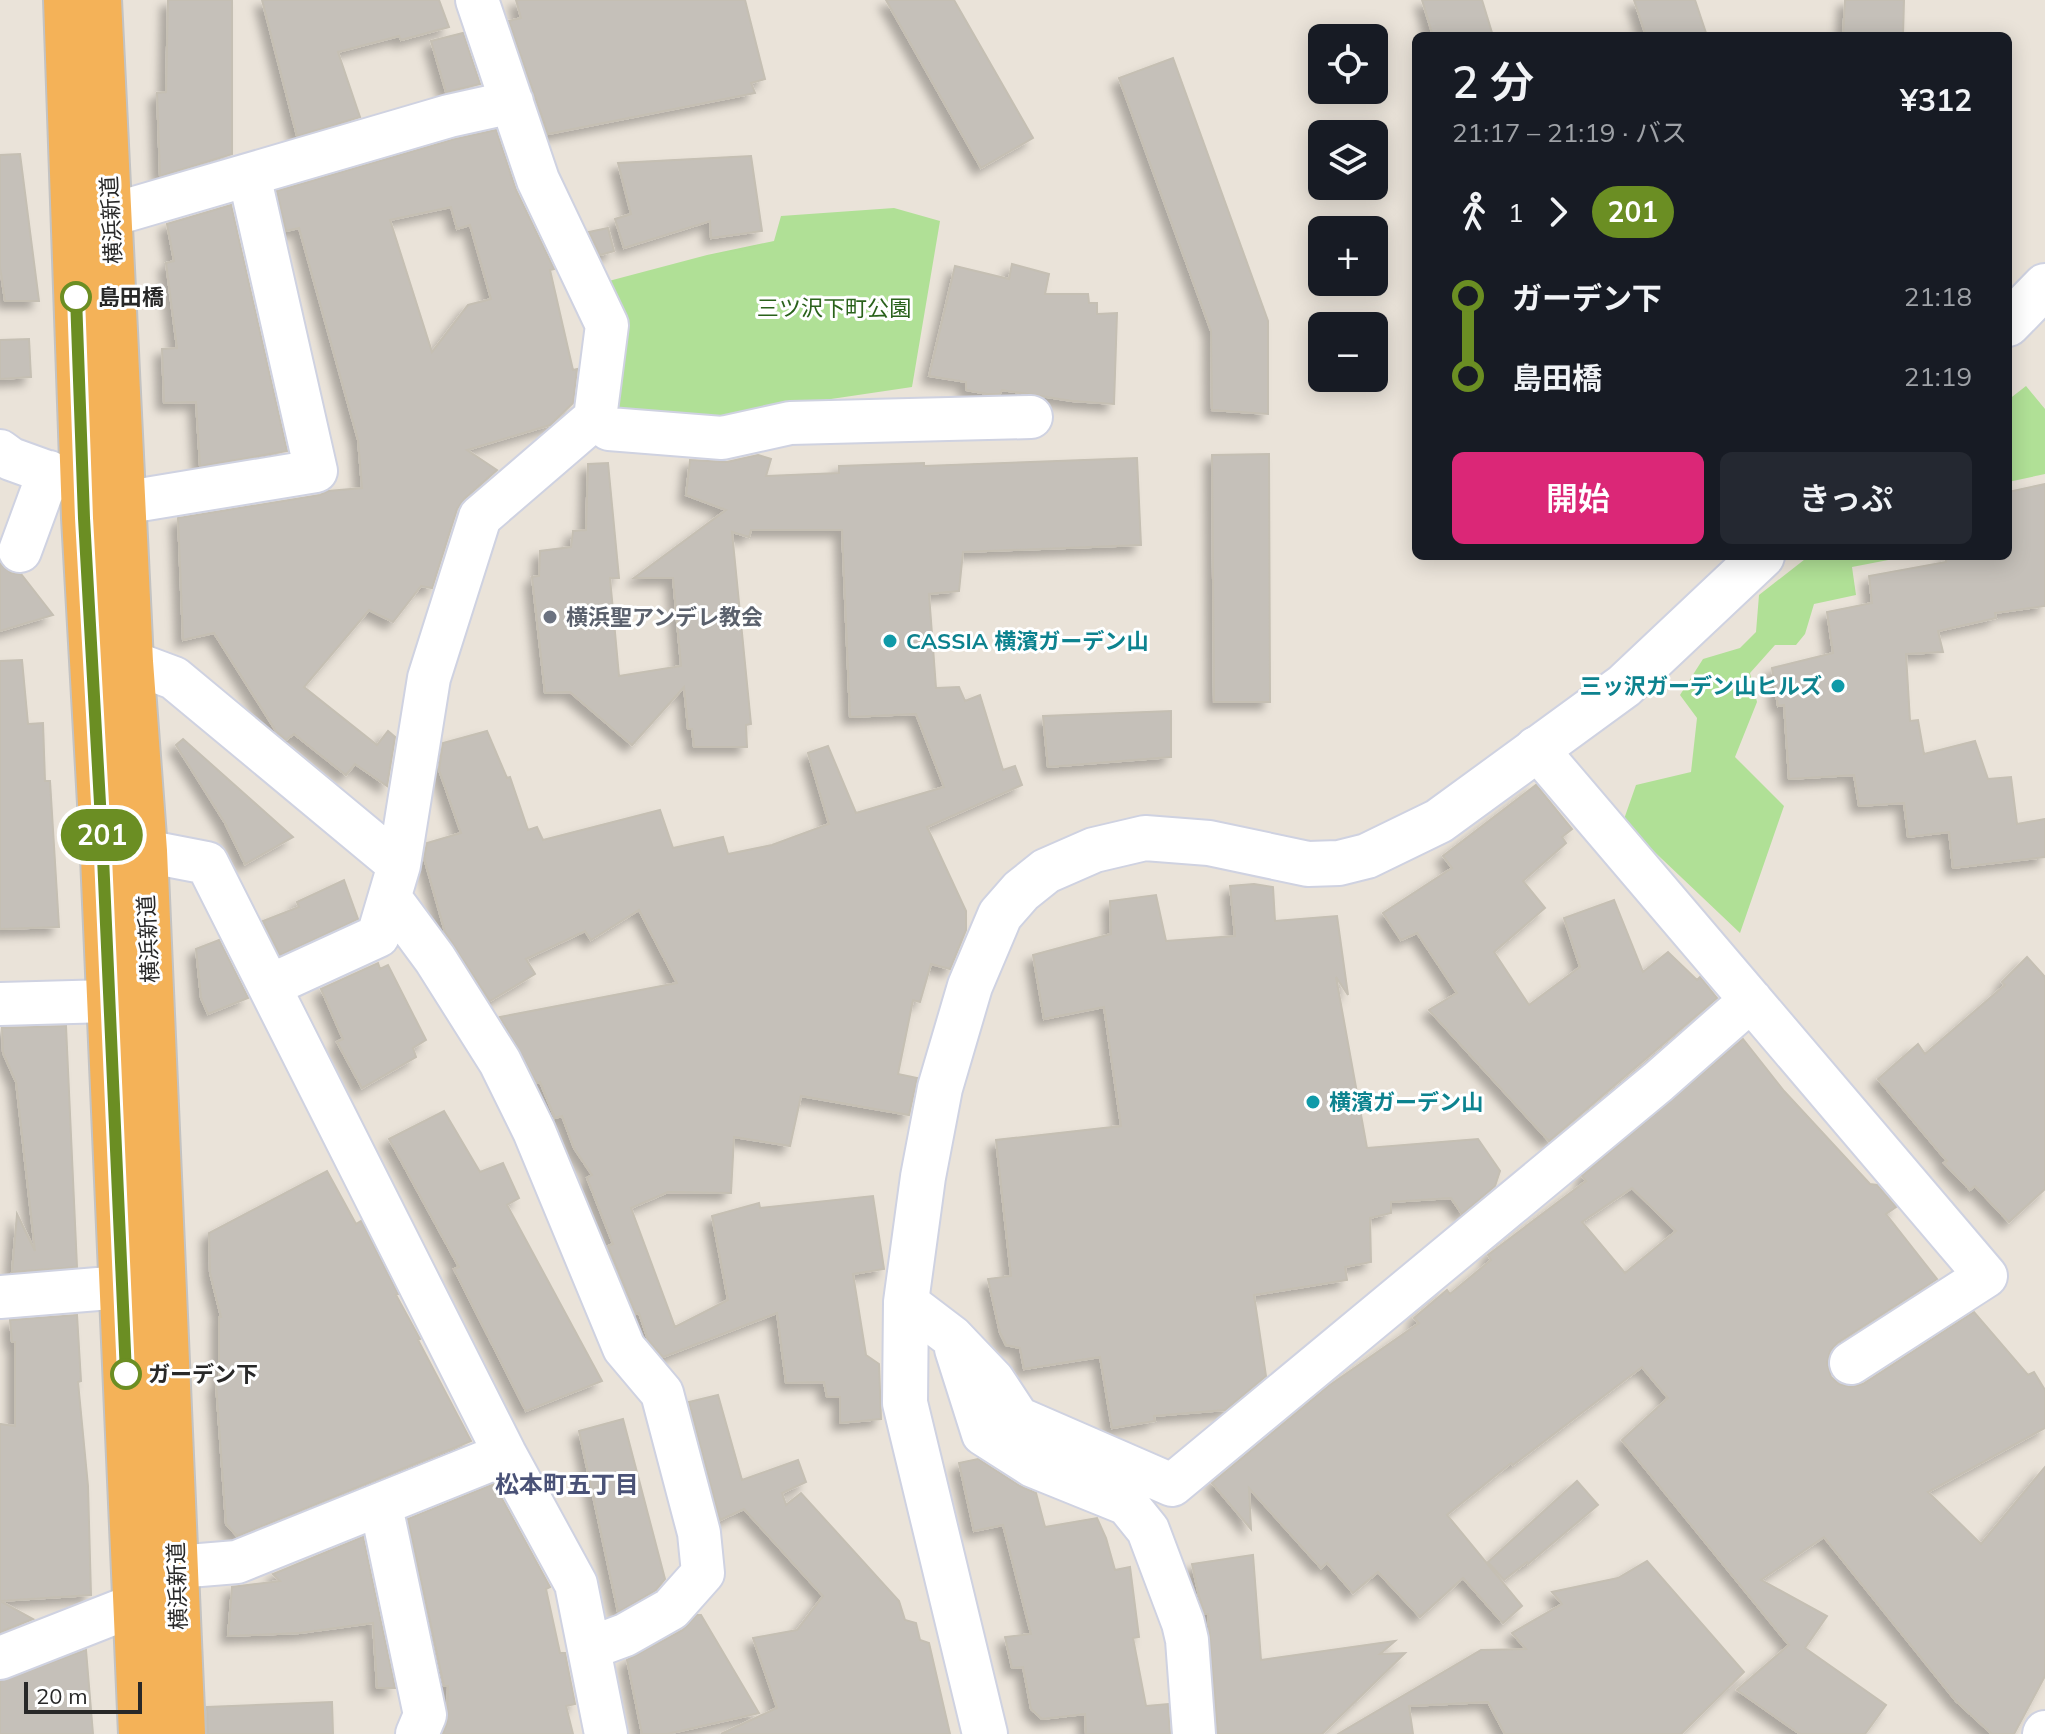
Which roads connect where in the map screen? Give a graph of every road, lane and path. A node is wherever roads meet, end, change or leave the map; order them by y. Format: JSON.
{"nodes":[{"id":1,"x":66,"y":0,"type":"edge"},
{"id":2,"x":99,"y":0,"type":"edge"},
{"id":3,"x":477,"y":0,"type":"edge"},
{"id":4,"x":512,"y":102,"type":"junction"},
{"id":5,"x":249,"y":175,"type":"junction"},
{"id":6,"x":111,"y":215,"type":"junction"},
{"id":7,"x":2045,"y":286,"type":"edge"},
{"id":8,"x":2012,"y":320,"type":"edge"},
{"id":9,"x":1031,"y":417,"type":"dead end"},
{"id":10,"x":595,"y":418,"type":"junction"},
{"id":11,"x":0,"y":451,"type":"edge"},
{"id":12,"x":66,"y":478,"type":"junction"},
{"id":13,"x":122,"y":503,"type":"junction"},
{"id":14,"x":20,"y":551,"type":"dead end"},
{"id":15,"x":1758,"y":560,"type":"edge"},
{"id":16,"x":131,"y":662,"type":"junction"},
{"id":17,"x":1536,"y":748,"type":"junction"},
{"id":18,"x":124,"y":854,"type":"junction"},
{"id":19,"x":394,"y":882,"type":"junction"},
{"id":20,"x":269,"y":986,"type":"junction"},
{"id":21,"x":1751,"y":1000,"type":"junction"},
{"id":22,"x":109,"y":1001,"type":"junction"},
{"id":23,"x":0,"y":1004,"type":"edge"},
{"id":24,"x":122,"y":1287,"type":"junction"},
{"id":25,"x":0,"y":1297,"type":"edge"},
{"id":26,"x":906,"y":1302,"type":"junction"},
{"id":27,"x":952,"y":1337,"type":"junction"},
{"id":28,"x":1851,"y":1363,"type":"dead end"},
{"id":29,"x":505,"y":1454,"type":"junction"},
{"id":30,"x":381,"y":1506,"type":"junction"},
{"id":31,"x":176,"y":1567,"type":"junction"},
{"id":32,"x":135,"y":1605,"type":"junction"},
{"id":33,"x":590,"y":1648,"type":"junction"},
{"id":34,"x":0,"y":1658,"type":"edge"},
{"id":35,"x":141,"y":1734,"type":"edge"},
{"id":36,"x":183,"y":1734,"type":"edge"},
{"id":37,"x":417,"y":1734,"type":"edge"},
{"id":38,"x":606,"y":1734,"type":"edge"},
{"id":39,"x":985,"y":1734,"type":"edge"},
{"id":40,"x":1194,"y":1734,"type":"edge"}],
"edges":[{"from":1,"to":12,"type":"highway","name":"横浜新道"},
{"from":2,"to":6,"type":"highway","name":"横浜新道"},
{"from":3,"to":4,"type":"street"},
{"from":4,"to":5,"type":"street"},
{"from":4,"to":10,"type":"street"},
{"from":5,"to":6,"type":"street"},
{"from":5,"to":13,"type":"street"},
{"from":6,"to":13,"type":"highway","name":"横浜新道"},
{"from":7,"to":8,"type":"street"},
{"from":9,"to":10,"type":"street"},
{"from":10,"to":19,"type":"street"},
{"from":11,"to":12,"type":"street"},
{"from":12,"to":14,"type":"street"},
{"from":12,"to":18,"type":"highway","name":"横浜新道"},
{"from":13,"to":16,"type":"highway","name":"横浜新道"},
{"from":15,"to":17,"type":"street"},
{"from":16,"to":18,"type":"highway","name":"横浜新道"},
{"from":16,"to":19,"type":"street"},
{"from":17,"to":21,"type":"street"},
{"from":17,"to":26,"type":"street"},
{"from":18,"to":20,"type":"street"},
{"from":18,"to":22,"type":"highway","name":"横浜新道"},
{"from":18,"to":31,"type":"highway","name":"横浜新道"},
{"from":19,"to":20,"type":"street"},
{"from":19,"to":33,"type":"street"},
{"from":20,"to":29,"type":"street"},
{"from":21,"to":27,"type":"street"},
{"from":21,"to":28,"type":"street"},
{"from":22,"to":23,"type":"street"},
{"from":22,"to":24,"type":"highway","name":"横浜新道"},
{"from":24,"to":25,"type":"street"},
{"from":24,"to":32,"type":"highway","name":"横浜新道"},
{"from":26,"to":27,"type":"street"},
{"from":26,"to":39,"type":"street"},
{"from":27,"to":40,"type":"street"},
{"from":29,"to":30,"type":"street"},
{"from":29,"to":33,"type":"street"},
{"from":30,"to":31,"type":"street"},
{"from":30,"to":37,"type":"street"},
{"from":31,"to":36,"type":"highway","name":"横浜新道"},
{"from":32,"to":34,"type":"street"},
{"from":32,"to":35,"type":"highway","name":"横浜新道"},
{"from":33,"to":38,"type":"street"}]}
